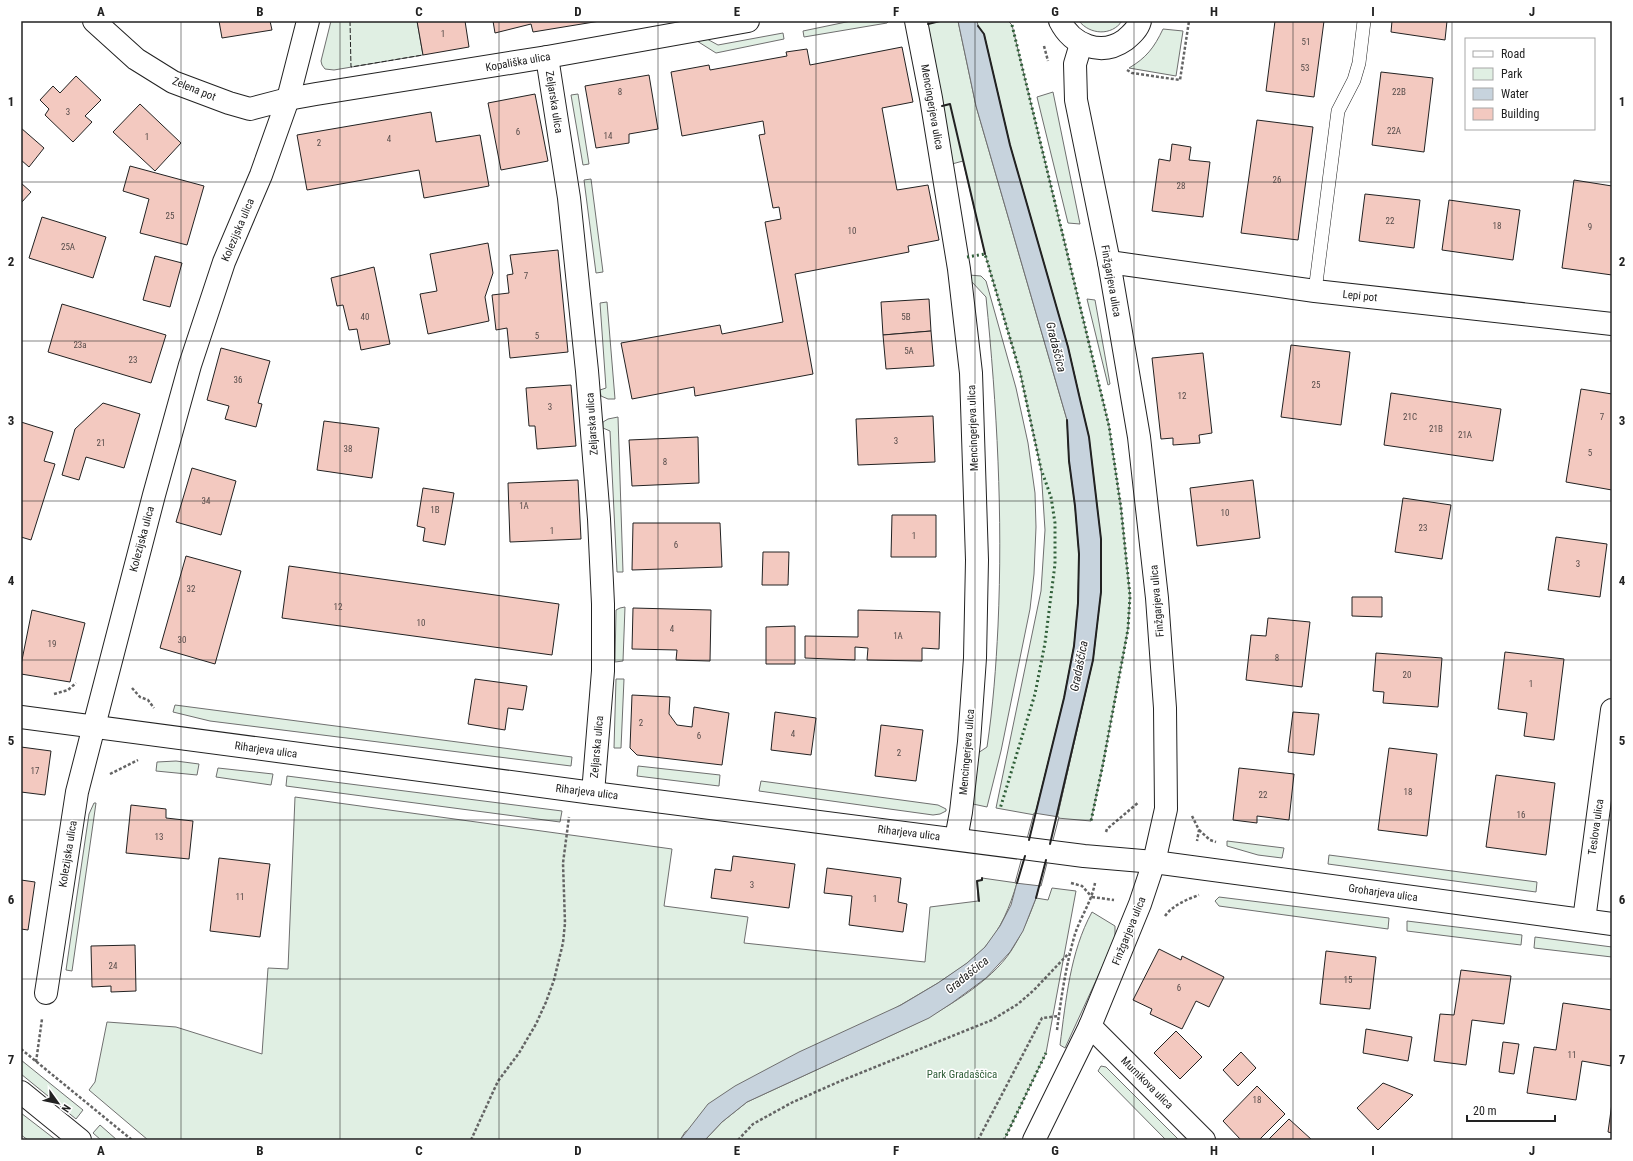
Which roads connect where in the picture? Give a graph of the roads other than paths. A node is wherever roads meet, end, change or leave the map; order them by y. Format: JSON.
{"nodes":[{"id":1,"x":94,"y":21,"type":"edge"},
{"id":2,"x":308,"y":21,"type":"edge"},
{"id":3,"x":748,"y":21,"type":"edge"},
{"id":4,"x":916,"y":21,"type":"edge"},
{"id":5,"x":1060,"y":21,"type":"edge"},
{"id":6,"x":1140,"y":21,"type":"edge"},
{"id":7,"x":1364,"y":21,"type":"edge"},
{"id":8,"x":1081,"y":44,"type":"junction"},
{"id":9,"x":547,"y":57,"type":"junction"},
{"id":10,"x":288,"y":99,"type":"junction"},
{"id":11,"x":1108,"y":262,"type":"junction"},
{"id":12,"x":1315,"y":291,"type":"junction"},
{"id":13,"x":1612,"y":324,"type":"edge"},
{"id":14,"x":1612,"y":710,"type":"edge"},
{"id":15,"x":21,"y":717,"type":"edge"},
{"id":16,"x":94,"y":726,"type":"junction"},
{"id":17,"x":583,"y":792,"type":"junction"},
{"id":18,"x":956,"y":839,"type":"junction"},
{"id":19,"x":1154,"y":862,"type":"junction"},
{"id":20,"x":1584,"y":920,"type":"junction"},
{"id":21,"x":1612,"y":924,"type":"edge"},
{"id":22,"x":46,"y":993,"type":"road end"},
{"id":23,"x":1090,"y":1026,"type":"junction"},
{"id":24,"x":21,"y":1092,"type":"edge"},
{"id":25,"x":80,"y":1140,"type":"edge"},
{"id":26,"x":1034,"y":1140,"type":"edge"},
{"id":27,"x":1204,"y":1140,"type":"edge"}],
"edges":[{"from":1,"to":10,"type":"street","name":"Zelena pot"},
{"from":2,"to":10,"type":"street","name":"Kolezijska ulica"},
{"from":3,"to":9,"type":"street","name":"Kopališka ulica"},
{"from":4,"to":18,"type":"street","name":"Mencingerjeva ulica"},
{"from":5,"to":8,"type":"street"},
{"from":6,"to":8,"type":"street"},
{"from":7,"to":12,"type":"lane"},
{"from":8,"to":11,"type":"street","name":"Finžgarjeva ulica"},
{"from":9,"to":10,"type":"street","name":"Kopališka ulica"},
{"from":9,"to":17,"type":"street","name":"Zeljarska ulica"},
{"from":10,"to":16,"type":"street","name":"Kolezijska ulica"},
{"from":11,"to":12,"type":"street","name":"Lepi pot"},
{"from":11,"to":19,"type":"street","name":"Finžgarjeva ulica"},
{"from":12,"to":13,"type":"street","name":"Lepi pot"},
{"from":14,"to":20,"type":"street","name":"Teslova ulica"},
{"from":15,"to":16,"type":"street","name":"Riharjeva ulica"},
{"from":16,"to":17,"type":"street","name":"Riharjeva ulica"},
{"from":16,"to":22,"type":"street","name":"Kolezijska ulica"},
{"from":17,"to":18,"type":"street","name":"Riharjeva ulica"},
{"from":18,"to":19,"type":"street","name":"Riharjeva ulica"},
{"from":19,"to":20,"type":"street","name":"Groharjeva ulica"},
{"from":19,"to":23,"type":"street","name":"Finžgarjeva ulica"},
{"from":20,"to":21,"type":"street","name":"Groharjeva ulica"},
{"from":23,"to":26,"type":"street","name":"Finžgarjeva ulica"},
{"from":23,"to":27,"type":"street","name":"Murnikova ulica"},
{"from":24,"to":25,"type":"street"}]}
